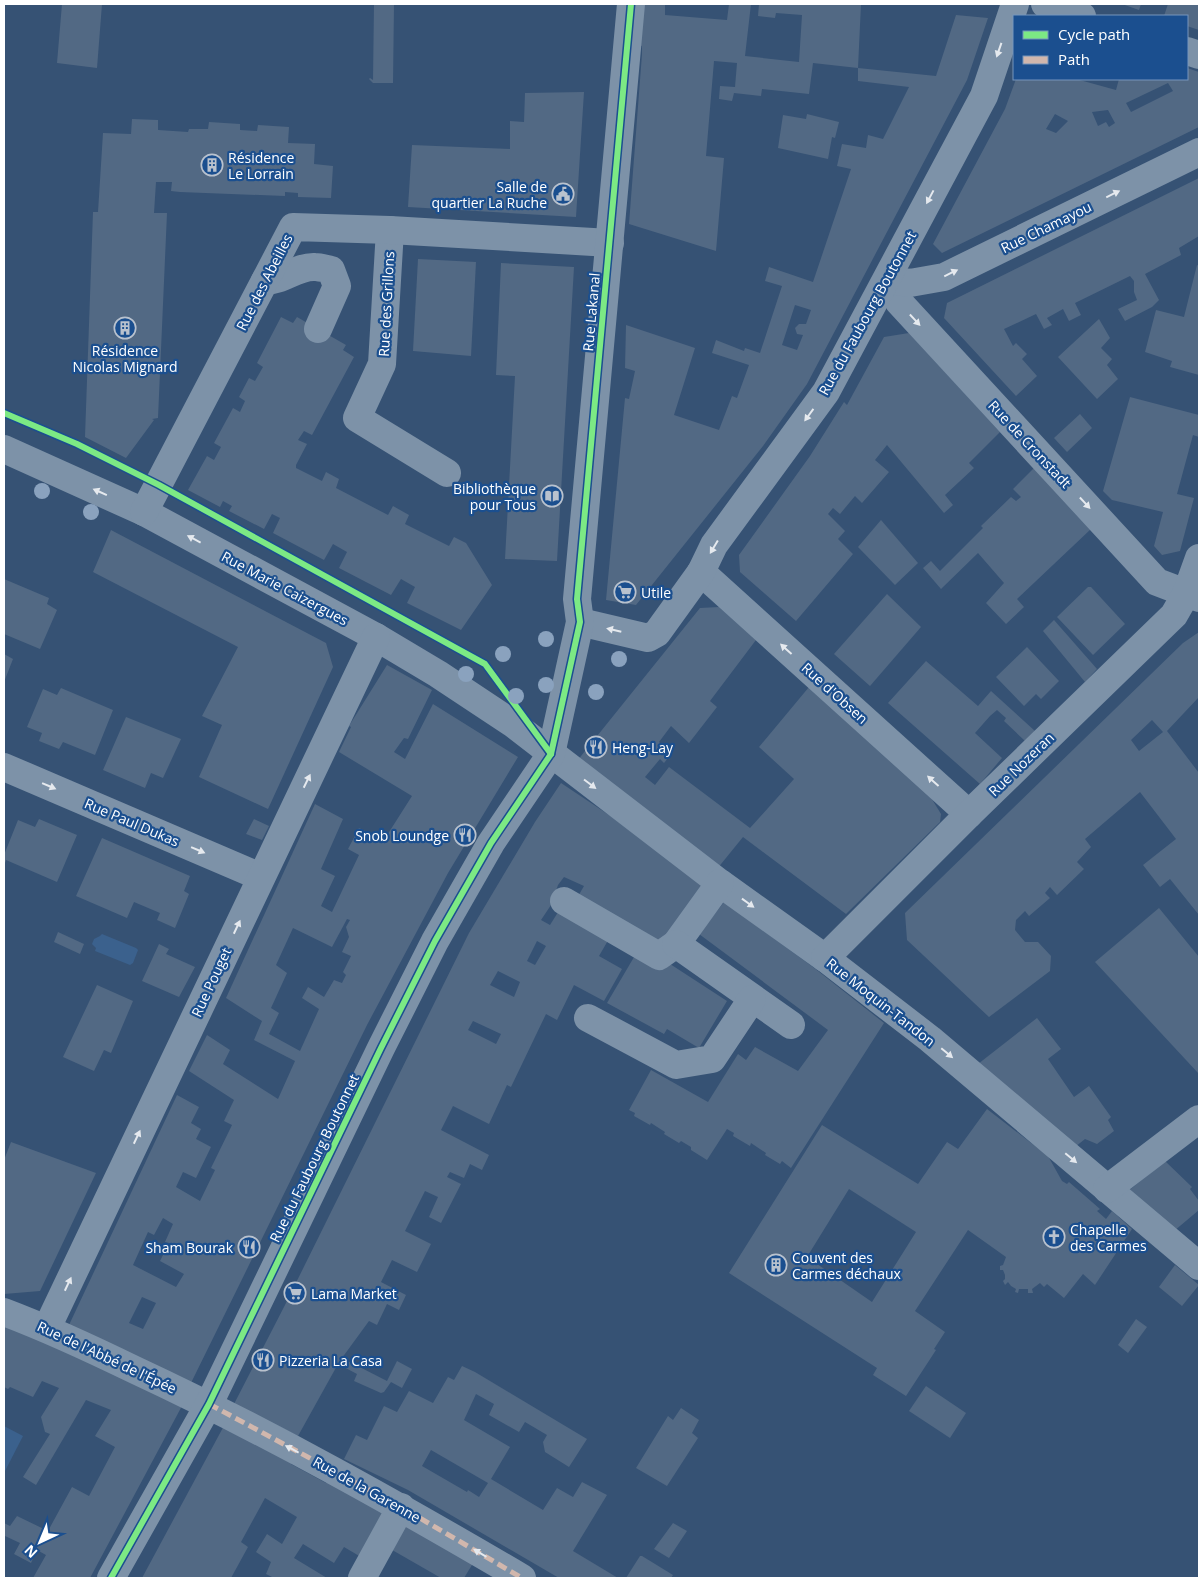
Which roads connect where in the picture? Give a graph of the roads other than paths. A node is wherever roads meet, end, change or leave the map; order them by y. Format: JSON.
{"nodes":[{"id":1,"x":631,"y":4,"type":"edge"},
{"id":2,"x":1015,"y":4,"type":"edge"},
{"id":3,"x":1045,"y":4,"type":"edge"},
{"id":4,"x":1079,"y":15,"type":"edge"},
{"id":5,"x":1199,"y":152,"type":"edge"},
{"id":6,"x":390,"y":230,"type":"junction"},
{"id":7,"x":610,"y":243,"type":"junction"},
{"id":8,"x":265,"y":280,"type":"junction"},
{"id":9,"x":887,"y":280,"type":"junction"},
{"id":10,"x":318,"y":329,"type":"dead end"},
{"id":11,"x":4,"y":449,"type":"edge"},
{"id":12,"x":447,"y":473,"type":"dead end"},
{"id":13,"x":144,"y":512,"type":"junction"},
{"id":14,"x":1199,"y":558,"type":"edge"},
{"id":15,"x":701,"y":572,"type":"junction"},
{"id":16,"x":1193,"y":596,"type":"edge"},
{"id":17,"x":580,"y":622,"type":"junction"},
{"id":18,"x":376,"y":637,"type":"junction"},
{"id":19,"x":551,"y":754,"type":"junction"},
{"id":20,"x":4,"y":767,"type":"edge"},
{"id":21,"x":970,"y":814,"type":"junction"},
{"id":22,"x":261,"y":877,"type":"junction"},
{"id":23,"x":720,"y":883,"type":"junction"},
{"id":24,"x":564,"y":901,"type":"dead end"},
{"id":25,"x":676,"y":944,"type":"junction"},
{"id":26,"x":825,"y":958,"type":"junction"},
{"id":27,"x":752,"y":999,"type":"junction"},
{"id":28,"x":588,"y":1018,"type":"dead end"},
{"id":29,"x":790,"y":1025,"type":"dead end"},
{"id":30,"x":1199,"y":1119,"type":"edge"},
{"id":31,"x":1107,"y":1189,"type":"junction"},
{"id":32,"x":1199,"y":1266,"type":"edge"},
{"id":33,"x":4,"y":1312,"type":"edge"},
{"id":34,"x":47,"y":1328,"type":"junction"},
{"id":35,"x":209,"y":1404,"type":"junction"},
{"id":36,"x":401,"y":1507,"type":"junction"},
{"id":37,"x":111,"y":1578,"type":"edge"},
{"id":38,"x":362,"y":1578,"type":"edge"},
{"id":39,"x":522,"y":1578,"type":"edge"}],
"edges":[{"from":1,"to":7,"type":"street","name":"Rue Lakanal"},
{"from":2,"to":9,"type":"street","name":"Rue du Faubourg Boutonnet","one_way":true},
{"from":3,"to":4,"type":"street"},
{"from":9,"to":5,"type":"street","name":"Rue Chamayou","one_way":true},
{"from":6,"to":7,"type":"street","name":"Rue des Abeilles"},
{"from":6,"to":8,"type":"street","name":"Rue des Abeilles"},
{"from":6,"to":12,"type":"street","name":"Rue des Grillons"},
{"from":7,"to":17,"type":"street","name":"Rue Lakanal"},
{"from":8,"to":10,"type":"street"},
{"from":8,"to":13,"type":"street","name":"Rue des Abeilles"},
{"from":9,"to":15,"type":"street","name":"Rue du Faubourg Boutonnet","one_way":true},
{"from":9,"to":16,"type":"street","name":"Rue de Cronstadt","one_way":true},
{"from":13,"to":11,"type":"street","name":"Rue Marie Caizergues","one_way":true},
{"from":18,"to":13,"type":"street","name":"Rue Marie Caizergues","one_way":true},
{"from":14,"to":16,"type":"street","name":"Rue Nozeran"},
{"from":15,"to":17,"type":"street","name":"Rue du Faubourg Boutonnet","one_way":true},
{"from":21,"to":15,"type":"street","name":"Rue d'Obsen","one_way":true},
{"from":16,"to":21,"type":"street","name":"Rue Nozeran"},
{"from":17,"to":19,"type":"street","name":"Rue Lakanal"},
{"from":18,"to":19,"type":"street","name":"Rue Marie Caizergues"},
{"from":22,"to":18,"type":"street","name":"Rue Pouget","one_way":true},
{"from":19,"to":23,"type":"street","name":"Rue Moquin-Tandon","one_way":true},
{"from":19,"to":35,"type":"street","name":"Rue du Faubourg Boutonnet"},
{"from":20,"to":22,"type":"street","name":"Rue Paul Dukas","one_way":true},
{"from":21,"to":26,"type":"street","name":"Rue Nozeran"},
{"from":34,"to":22,"type":"street","name":"Rue Pouget","one_way":true},
{"from":23,"to":25,"type":"street"},
{"from":23,"to":26,"type":"street","name":"Rue Moquin-Tandon","one_way":true},
{"from":24,"to":25,"type":"street"},
{"from":25,"to":27,"type":"street"},
{"from":26,"to":31,"type":"street","name":"Rue Moquin-Tandon","one_way":true},
{"from":27,"to":28,"type":"street"},
{"from":27,"to":29,"type":"street"},
{"from":30,"to":31,"type":"street"},
{"from":31,"to":32,"type":"street","name":"Rue Moquin-Tandon"},
{"from":33,"to":34,"type":"street","name":"Rue de l'Abbé de l'Épée"},
{"from":34,"to":35,"type":"street","name":"Rue de l'Abbé de l'Épée"},
{"from":36,"to":35,"type":"street","name":"Rue de la Garenne","one_way":true},
{"from":35,"to":37,"type":"street","name":"Rue du Faubourg Boutonnet"},
{"from":36,"to":38,"type":"street"},
{"from":39,"to":36,"type":"street","name":"Rue de la Garenne","one_way":true}]}
